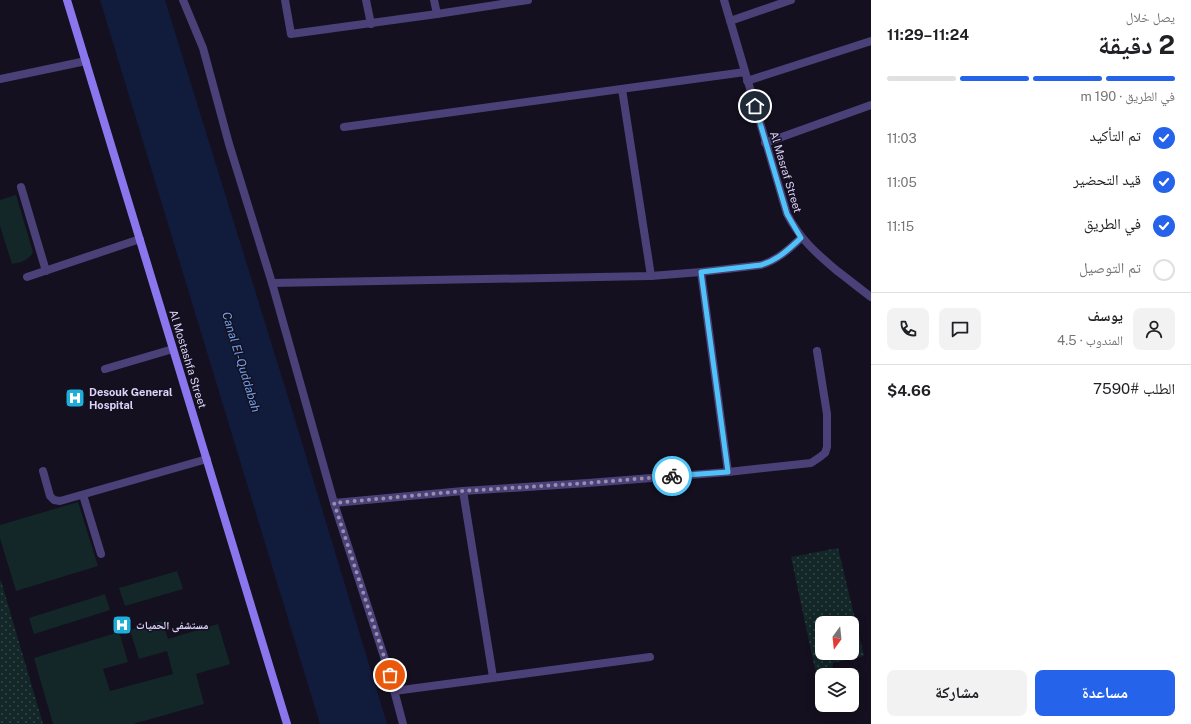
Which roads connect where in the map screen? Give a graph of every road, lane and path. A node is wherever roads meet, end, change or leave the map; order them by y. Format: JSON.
{"nodes":[{"id":1,"x":67,"y":0,"type":"edge"},
{"id":2,"x":184,"y":0,"type":"edge"},
{"id":3,"x":285,"y":0,"type":"edge"},
{"id":4,"x":366,"y":0,"type":"edge"},
{"id":5,"x":434,"y":0,"type":"edge"},
{"id":6,"x":528,"y":0,"type":"edge"},
{"id":7,"x":724,"y":0,"type":"edge"},
{"id":8,"x":791,"y":0,"type":"edge"},
{"id":9,"x":437,"y":14,"type":"junction"},
{"id":10,"x":730,"y":21,"type":"junction"},
{"id":11,"x":370,"y":24,"type":"junction"},
{"id":12,"x":871,"y":41,"type":"edge"},
{"id":13,"x":86,"y":61,"type":"junction"},
{"id":14,"x":745,"y":72,"type":"junction"},
{"id":15,"x":0,"y":79,"type":"edge"},
{"id":16,"x":747,"y":81,"type":"junction"},
{"id":17,"x":622,"y":89,"type":"junction"},
{"id":18,"x":871,"y":105,"type":"edge"},
{"id":19,"x":344,"y":127,"type":"dead end"},
{"id":20,"x":765,"y":143,"type":"junction"},
{"id":21,"x":21,"y":187,"type":"dead end"},
{"id":22,"x":801,"y":238,"type":"junction"},
{"id":23,"x":140,"y":239,"type":"junction"},
{"id":24,"x":46,"y":271,"type":"junction"},
{"id":25,"x":701,"y":272,"type":"junction"},
{"id":26,"x":651,"y":276,"type":"junction"},
{"id":27,"x":27,"y":277,"type":"dead end"},
{"id":28,"x":272,"y":283,"type":"junction"},
{"id":29,"x":871,"y":297,"type":"edge"},
{"id":30,"x":173,"y":349,"type":"junction"},
{"id":31,"x":817,"y":351,"type":"dead end"},
{"id":32,"x":106,"y":369,"type":"dead end"},
{"id":33,"x":207,"y":459,"type":"junction"},
{"id":34,"x":43,"y":471,"type":"dead end"},
{"id":35,"x":728,"y":472,"type":"junction"},
{"id":36,"x":463,"y":491,"type":"junction"},
{"id":37,"x":83,"y":495,"type":"junction"},
{"id":38,"x":334,"y":503,"type":"junction"},
{"id":39,"x":101,"y":554,"type":"dead end"},
{"id":40,"x":650,"y":657,"type":"dead end"},
{"id":41,"x":493,"y":677,"type":"junction"},
{"id":42,"x":394,"y":691,"type":"junction"},
{"id":43,"x":287,"y":724,"type":"edge"},
{"id":44,"x":403,"y":724,"type":"edge"}],
"edges":[{"from":1,"to":13,"type":"main road","name":"Al Mostashfa Street"},
{"from":2,"to":28,"type":"street"},
{"from":3,"to":11,"type":"street"},
{"from":4,"to":11,"type":"street"},
{"from":5,"to":9,"type":"street"},
{"from":6,"to":9,"type":"street"},
{"from":7,"to":10,"type":"street","name":"Al Masraf Street"},
{"from":8,"to":10,"type":"street"},
{"from":9,"to":11,"type":"street"},
{"from":10,"to":14,"type":"street","name":"Al Masraf Street"},
{"from":12,"to":16,"type":"street"},
{"from":13,"to":15,"type":"street"},
{"from":13,"to":23,"type":"main road","name":"Al Mostashfa Street"},
{"from":14,"to":16,"type":"street","name":"Al Masraf Street"},
{"from":14,"to":17,"type":"street"},
{"from":16,"to":20,"type":"street","name":"Al Masraf Street"},
{"from":17,"to":19,"type":"street"},
{"from":17,"to":26,"type":"street"},
{"from":18,"to":20,"type":"street"},
{"from":20,"to":22,"type":"street","name":"Al Masraf Street"},
{"from":21,"to":24,"type":"street"},
{"from":22,"to":25,"type":"street"},
{"from":22,"to":29,"type":"street","name":"Al Masraf Street"},
{"from":23,"to":24,"type":"street"},
{"from":23,"to":30,"type":"main road","name":"Al Mostashfa Street"},
{"from":24,"to":27,"type":"street"},
{"from":25,"to":26,"type":"street"},
{"from":25,"to":35,"type":"street"},
{"from":26,"to":28,"type":"street"},
{"from":28,"to":38,"type":"street"},
{"from":30,"to":32,"type":"street"},
{"from":30,"to":33,"type":"main road","name":"Al Mostashfa Street"},
{"from":31,"to":35,"type":"street"},
{"from":33,"to":37,"type":"street"},
{"from":33,"to":43,"type":"main road","name":"Al Mostashfa Street"},
{"from":34,"to":37,"type":"street"},
{"from":35,"to":36,"type":"street"},
{"from":36,"to":38,"type":"street"},
{"from":36,"to":41,"type":"street"},
{"from":37,"to":39,"type":"street"},
{"from":38,"to":42,"type":"street"},
{"from":40,"to":41,"type":"street"},
{"from":41,"to":42,"type":"street"},
{"from":42,"to":44,"type":"street"}]}
